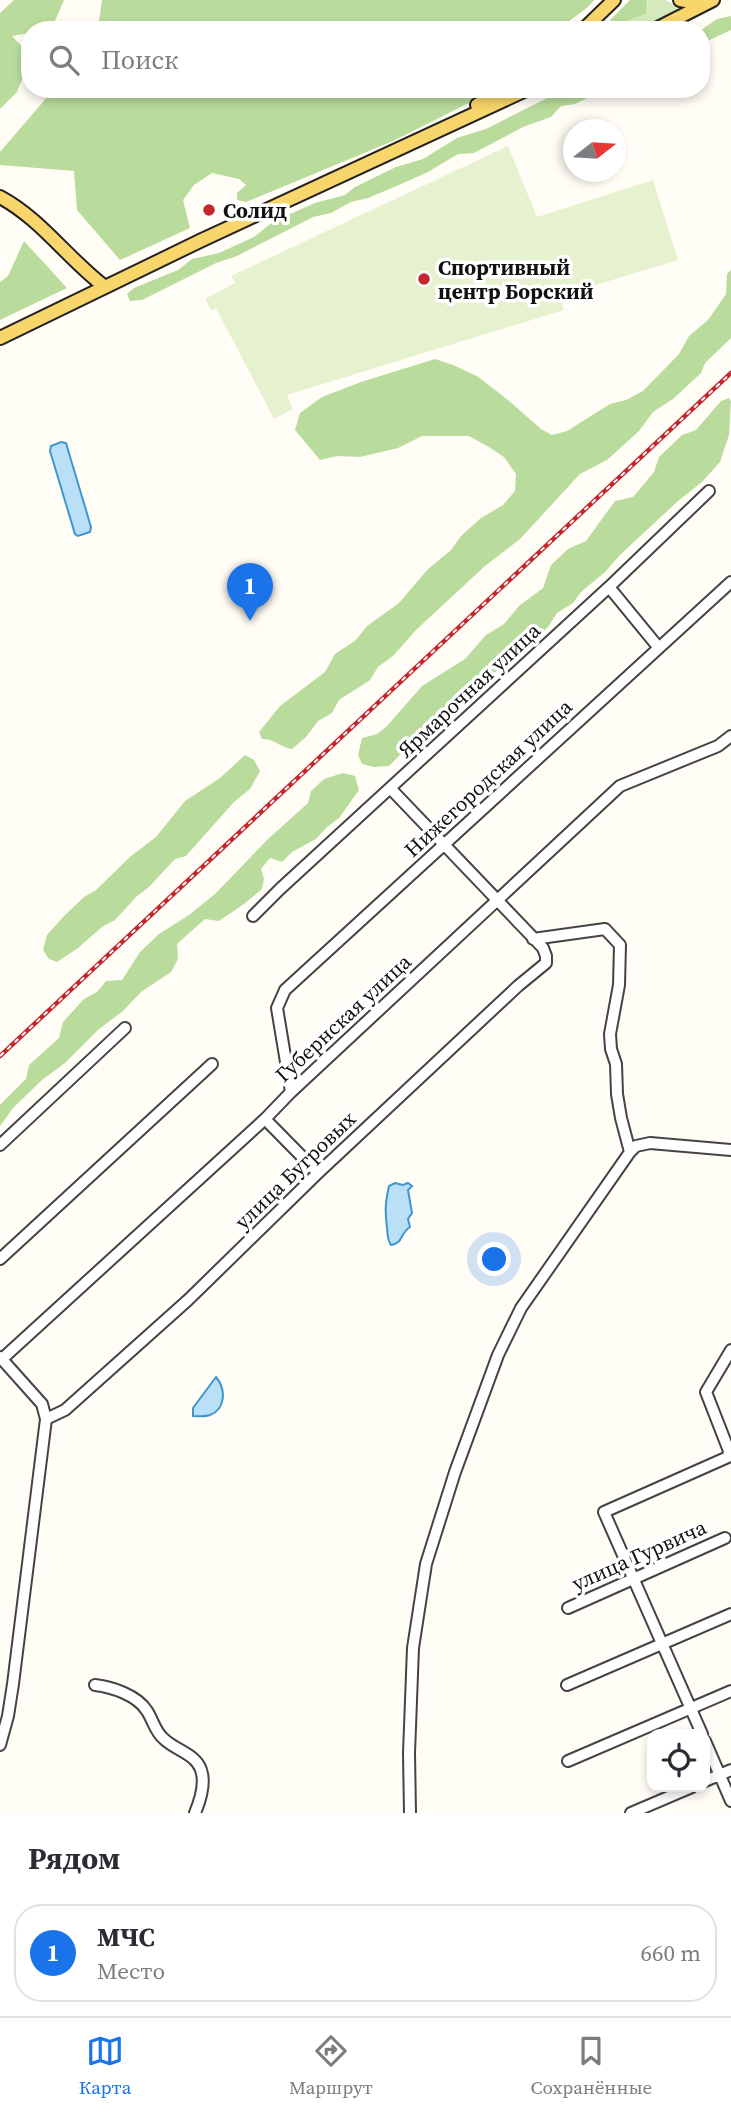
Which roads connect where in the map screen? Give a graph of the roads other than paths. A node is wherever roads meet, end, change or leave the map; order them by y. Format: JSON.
{"nodes":[{"id":1,"x":614,"y":0,"type":"edge"},
{"id":2,"x":680,"y":0,"type":"edge"},
{"id":3,"x":712,"y":1,"type":"edge"},
{"id":4,"x":592,"y":21,"type":"edge"},
{"id":5,"x":672,"y":21,"type":"edge"},
{"id":6,"x":489,"y":98,"type":"edge"},
{"id":7,"x":508,"y":98,"type":"edge"},
{"id":8,"x":416,"y":140,"type":"junction"},
{"id":9,"x":0,"y":197,"type":"edge"},
{"id":10,"x":105,"y":287,"type":"junction"},
{"id":11,"x":0,"y":338,"type":"edge"},
{"id":12,"x":709,"y":491,"type":"dead end"},
{"id":13,"x":731,"y":582,"type":"edge"},
{"id":14,"x":609,"y":587,"type":"junction"},
{"id":15,"x":659,"y":648,"type":"junction"},
{"id":16,"x":731,"y":736,"type":"edge"},
{"id":17,"x":390,"y":788,"type":"junction"},
{"id":18,"x":444,"y":844,"type":"junction"},
{"id":19,"x":497,"y":901,"type":"junction"},
{"id":20,"x":253,"y":916,"type":"dead end"},
{"id":21,"x":533,"y":939,"type":"junction"},
{"id":22,"x":125,"y":1028,"type":"dead end"},
{"id":23,"x":212,"y":1064,"type":"dead end"},
{"id":24,"x":291,"y":1092,"type":"junction"},
{"id":25,"x":265,"y":1119,"type":"junction"},
{"id":26,"x":0,"y":1145,"type":"edge"},
{"id":27,"x":731,"y":1150,"type":"edge"},
{"id":28,"x":629,"y":1152,"type":"junction"},
{"id":29,"x":318,"y":1173,"type":"junction"},
{"id":30,"x":0,"y":1259,"type":"edge"},
{"id":31,"x":731,"y":1350,"type":"edge"},
{"id":32,"x":1,"y":1358,"type":"edge"},
{"id":33,"x":46,"y":1419,"type":"junction"},
{"id":34,"x":725,"y":1538,"type":"dead end"},
{"id":35,"x":632,"y":1580,"type":"junction"},
{"id":36,"x":568,"y":1608,"type":"dead end"},
{"id":37,"x":731,"y":1614,"type":"edge"},
{"id":38,"x":662,"y":1645,"type":"junction"},
{"id":39,"x":95,"y":1685,"type":"dead end"},
{"id":40,"x":567,"y":1685,"type":"dead end"},
{"id":41,"x":731,"y":1691,"type":"edge"},
{"id":42,"x":690,"y":1708,"type":"junction"},
{"id":43,"x":700,"y":1729,"type":"edge"},
{"id":44,"x":0,"y":1745,"type":"edge"},
{"id":45,"x":710,"y":1753,"type":"edge"},
{"id":46,"x":568,"y":1761,"type":"dead end"},
{"id":47,"x":731,"y":1770,"type":"edge"},
{"id":48,"x":719,"y":1775,"type":"junction"},
{"id":49,"x":710,"y":1779,"type":"edge"},
{"id":50,"x":680,"y":1792,"type":"edge"},
{"id":51,"x":731,"y":1801,"type":"edge"},
{"id":52,"x":195,"y":1813,"type":"edge"},
{"id":53,"x":410,"y":1813,"type":"edge"},
{"id":54,"x":631,"y":1813,"type":"edge"}],
"edges":[{"from":1,"to":4,"type":"main road"},
{"from":2,"to":3,"type":"main road"},
{"from":3,"to":5,"type":"main road"},
{"from":6,"to":8,"type":"main road"},
{"from":7,"to":8,"type":"main road"},
{"from":8,"to":10,"type":"main road"},
{"from":9,"to":10,"type":"main road"},
{"from":10,"to":11,"type":"main road"},
{"from":12,"to":14,"type":"street","name":"Ярмарочная улица"},
{"from":13,"to":15,"type":"street","name":"Нижегородская улица"},
{"from":14,"to":15,"type":"street"},
{"from":14,"to":17,"type":"street","name":"Ярмарочная улица"},
{"from":15,"to":18,"type":"street","name":"Нижегородская улица"},
{"from":16,"to":19,"type":"street","name":"Губернская улица"},
{"from":17,"to":18,"type":"street"},
{"from":17,"to":20,"type":"street","name":"Ярмарочная улица"},
{"from":18,"to":19,"type":"street"},
{"from":18,"to":24,"type":"street","name":"Нижегородская улица"},
{"from":19,"to":21,"type":"street"},
{"from":19,"to":24,"type":"street","name":"Губернская улица"},
{"from":21,"to":28,"type":"street"},
{"from":21,"to":29,"type":"street","name":"улица Бугровых"},
{"from":22,"to":26,"type":"street"},
{"from":23,"to":30,"type":"street"},
{"from":24,"to":25,"type":"street","name":"Губернская улица"},
{"from":25,"to":29,"type":"street"},
{"from":25,"to":32,"type":"street","name":"Губернская улица"},
{"from":27,"to":28,"type":"street"},
{"from":28,"to":53,"type":"street"},
{"from":29,"to":33,"type":"street","name":"улица Бугровых"},
{"from":31,"to":35,"type":"street"},
{"from":32,"to":33,"type":"street"},
{"from":33,"to":44,"type":"street"},
{"from":34,"to":35,"type":"street","name":"улица Гурвича"},
{"from":35,"to":36,"type":"street","name":"улица Гурвича"},
{"from":35,"to":38,"type":"street"},
{"from":37,"to":38,"type":"street"},
{"from":38,"to":40,"type":"street"},
{"from":38,"to":42,"type":"street"},
{"from":39,"to":52,"type":"street"},
{"from":41,"to":42,"type":"street"},
{"from":42,"to":43,"type":"street"},
{"from":42,"to":46,"type":"street"},
{"from":45,"to":48,"type":"street"},
{"from":47,"to":48,"type":"street"},
{"from":48,"to":49,"type":"street"},
{"from":48,"to":51,"type":"street"},
{"from":50,"to":54,"type":"street"}]}
